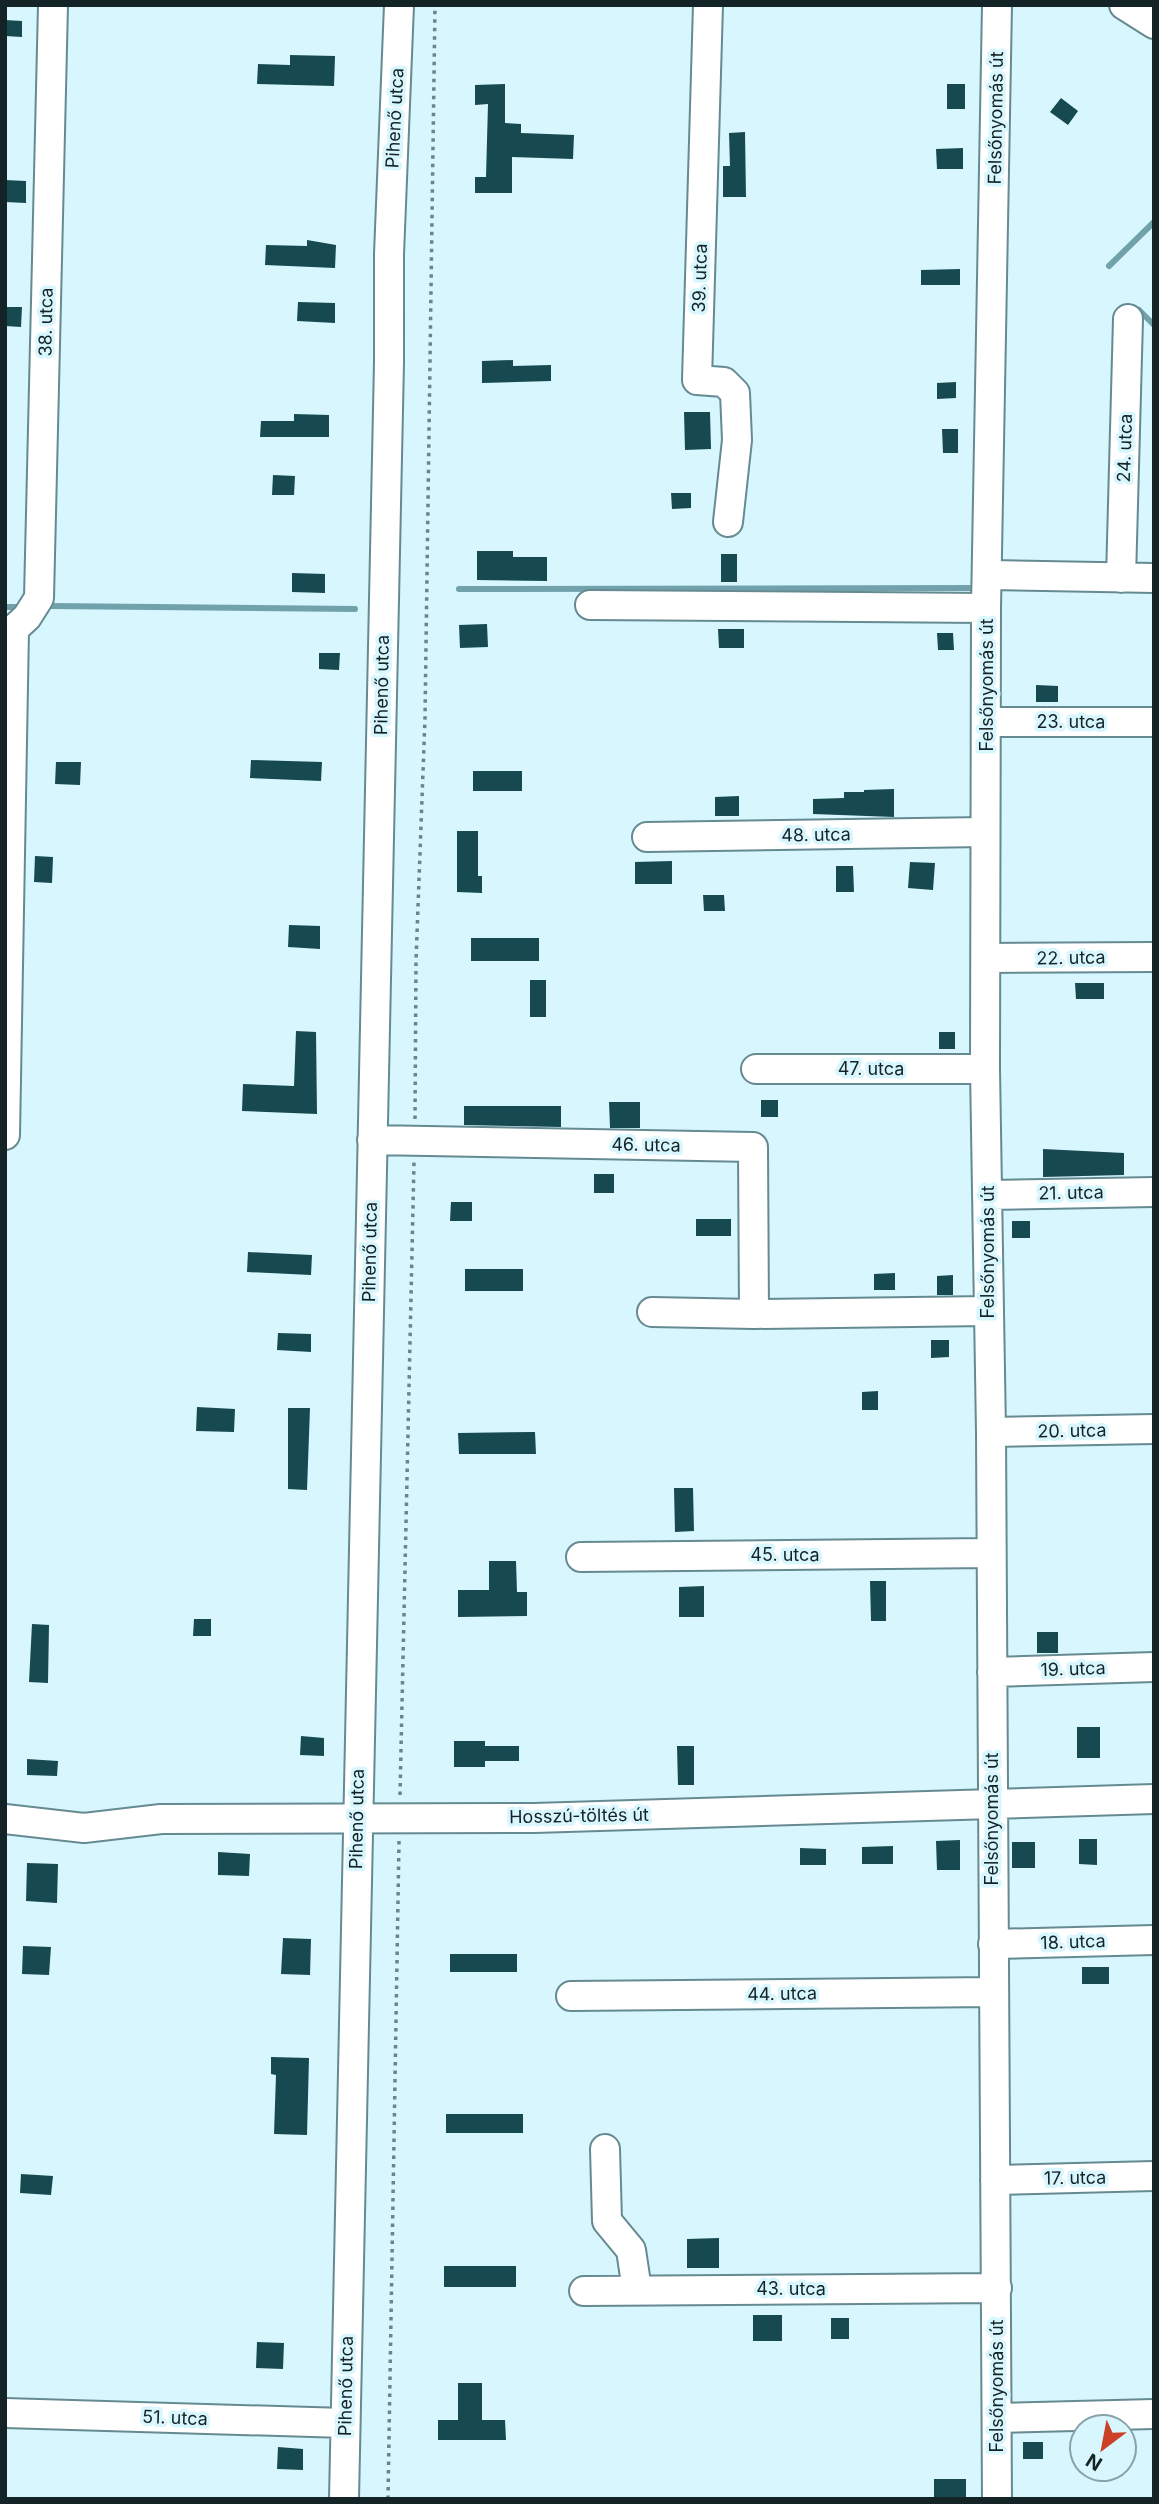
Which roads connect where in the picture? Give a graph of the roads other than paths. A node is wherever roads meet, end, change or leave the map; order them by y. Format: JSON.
{"nodes":[{"id":1,"x":53,"y":5,"type":"edge"},
{"id":2,"x":399,"y":5,"type":"edge"},
{"id":3,"x":708,"y":5,"type":"edge"},
{"id":4,"x":997,"y":5,"type":"edge"},
{"id":5,"x":1124,"y":5,"type":"edge"},
{"id":6,"x":1154,"y":24,"type":"edge"},
{"id":7,"x":1128,"y":319,"type":"dead end"},
{"id":8,"x":728,"y":522,"type":"dead end"},
{"id":9,"x":989,"y":575,"type":"junction"},
{"id":10,"x":1121,"y":578,"type":"junction"},
{"id":11,"x":1154,"y":578,"type":"edge"},
{"id":12,"x":590,"y":605,"type":"dead end"},
{"id":13,"x":986,"y":608,"type":"junction"},
{"id":14,"x":10,"y":629,"type":"edge"},
{"id":15,"x":988,"y":722,"type":"junction"},
{"id":16,"x":1154,"y":722,"type":"edge"},
{"id":17,"x":985,"y":832,"type":"junction"},
{"id":18,"x":647,"y":837,"type":"dead end"},
{"id":19,"x":1154,"y":957,"type":"edge"},
{"id":20,"x":988,"y":958,"type":"junction"},
{"id":21,"x":757,"y":1069,"type":"dead end"},
{"id":22,"x":985,"y":1069,"type":"junction"},
{"id":23,"x":5,"y":1135,"type":"edge"},
{"id":24,"x":372,"y":1140,"type":"junction"},
{"id":25,"x":1154,"y":1192,"type":"edge"},
{"id":26,"x":989,"y":1195,"type":"junction"},
{"id":27,"x":987,"y":1311,"type":"junction"},
{"id":28,"x":652,"y":1312,"type":"dead end"},
{"id":29,"x":754,"y":1314,"type":"junction"},
{"id":30,"x":1154,"y":1429,"type":"edge"},
{"id":31,"x":991,"y":1432,"type":"junction"},
{"id":32,"x":989,"y":1553,"type":"junction"},
{"id":33,"x":581,"y":1557,"type":"dead end"},
{"id":34,"x":1154,"y":1667,"type":"edge"},
{"id":35,"x":992,"y":1672,"type":"junction"},
{"id":36,"x":1154,"y":1799,"type":"edge"},
{"id":37,"x":992,"y":1804,"type":"junction"},
{"id":38,"x":5,"y":1819,"type":"edge"},
{"id":39,"x":356,"y":1819,"type":"junction"},
{"id":40,"x":1154,"y":1940,"type":"edge"},
{"id":41,"x":993,"y":1944,"type":"junction"},
{"id":42,"x":993,"y":1992,"type":"junction"},
{"id":43,"x":571,"y":1996,"type":"dead end"},
{"id":44,"x":605,"y":2149,"type":"dead end"},
{"id":45,"x":1154,"y":2176,"type":"edge"},
{"id":46,"x":995,"y":2180,"type":"junction"},
{"id":47,"x":997,"y":2288,"type":"junction"},
{"id":48,"x":637,"y":2290,"type":"junction"},
{"id":49,"x":584,"y":2291,"type":"dead end"},
{"id":50,"x":5,"y":2413,"type":"edge"},
{"id":51,"x":1154,"y":2414,"type":"edge"},
{"id":52,"x":997,"y":2418,"type":"junction"},
{"id":53,"x":345,"y":2423,"type":"junction"},
{"id":54,"x":344,"y":2499,"type":"edge"},
{"id":55,"x":997,"y":2499,"type":"edge"}],
"edges":[{"from":1,"to":14,"type":"street","name":"38. utca"},
{"from":2,"to":24,"type":"street","name":"Pihenő utca"},
{"from":3,"to":8,"type":"street","name":"39. utca"},
{"from":4,"to":9,"type":"street","name":"Felsőnyomás út"},
{"from":5,"to":6,"type":"street"},
{"from":7,"to":10,"type":"street","name":"24. utca"},
{"from":9,"to":10,"type":"street"},
{"from":9,"to":13,"type":"street","name":"Felsőnyomás út"},
{"from":10,"to":11,"type":"street"},
{"from":12,"to":13,"type":"street"},
{"from":13,"to":15,"type":"street","name":"Felsőnyomás út"},
{"from":14,"to":23,"type":"street"},
{"from":15,"to":16,"type":"street","name":"23. utca"},
{"from":15,"to":17,"type":"street","name":"Felsőnyomás út"},
{"from":17,"to":18,"type":"street","name":"48. utca"},
{"from":17,"to":20,"type":"street","name":"Felsőnyomás út"},
{"from":19,"to":20,"type":"street","name":"22. utca"},
{"from":20,"to":22,"type":"street","name":"Felsőnyomás út"},
{"from":21,"to":22,"type":"street","name":"47. utca"},
{"from":22,"to":26,"type":"street","name":"Felsőnyomás út"},
{"from":24,"to":29,"type":"street","name":"46. utca"},
{"from":24,"to":39,"type":"street","name":"Pihenő utca"},
{"from":25,"to":26,"type":"street","name":"21. utca"},
{"from":26,"to":27,"type":"street","name":"Felsőnyomás út"},
{"from":27,"to":29,"type":"street"},
{"from":27,"to":31,"type":"street","name":"Felsőnyomás út"},
{"from":28,"to":29,"type":"street"},
{"from":30,"to":31,"type":"street","name":"20. utca"},
{"from":31,"to":32,"type":"street","name":"Felsőnyomás út"},
{"from":32,"to":33,"type":"street","name":"45. utca"},
{"from":32,"to":35,"type":"street","name":"Felsőnyomás út"},
{"from":34,"to":35,"type":"street","name":"19. utca"},
{"from":35,"to":37,"type":"street","name":"Felsőnyomás út"},
{"from":36,"to":37,"type":"street","name":"Hosszú-töltés út"},
{"from":37,"to":39,"type":"street","name":"Hosszú-töltés út"},
{"from":37,"to":41,"type":"street","name":"Felsőnyomás út"},
{"from":38,"to":39,"type":"street","name":"Hosszú-töltés út"},
{"from":39,"to":53,"type":"street","name":"Pihenő utca"},
{"from":40,"to":41,"type":"street","name":"18. utca"},
{"from":41,"to":42,"type":"street","name":"Felsőnyomás út"},
{"from":42,"to":43,"type":"street","name":"44. utca"},
{"from":42,"to":46,"type":"street","name":"Felsőnyomás út"},
{"from":44,"to":48,"type":"street"},
{"from":45,"to":46,"type":"street","name":"17. utca"},
{"from":46,"to":47,"type":"street","name":"Felsőnyomás út"},
{"from":47,"to":48,"type":"street","name":"43. utca"},
{"from":47,"to":52,"type":"street","name":"Felsőnyomás út"},
{"from":48,"to":49,"type":"street","name":"43. utca"},
{"from":50,"to":53,"type":"street","name":"51. utca"},
{"from":51,"to":52,"type":"street"},
{"from":52,"to":55,"type":"street","name":"Felsőnyomás út"},
{"from":53,"to":54,"type":"street","name":"Pihenő utca"}]}
